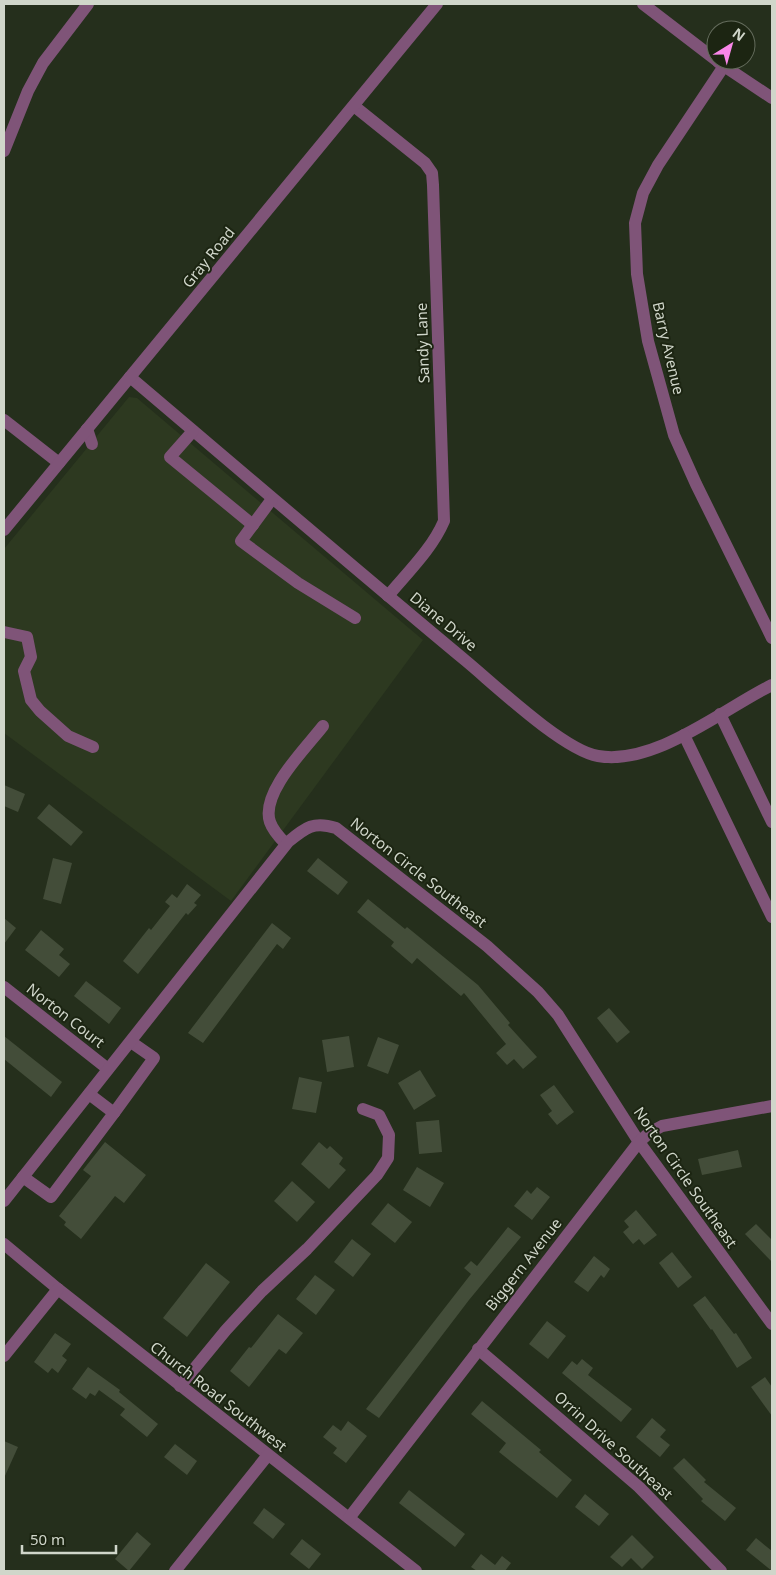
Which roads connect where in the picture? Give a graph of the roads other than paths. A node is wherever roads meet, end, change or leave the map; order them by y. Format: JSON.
{"nodes":[{"id":1,"x":88,"y":4,"type":"edge"},
{"id":2,"x":437,"y":4,"type":"edge"},
{"id":3,"x":644,"y":4,"type":"edge"},
{"id":4,"x":706,"y":52,"type":"edge"},
{"id":5,"x":714,"y":70,"type":"edge"},
{"id":6,"x":731,"y":70,"type":"edge"},
{"id":7,"x":772,"y":98,"type":"edge"},
{"id":8,"x":354,"y":106,"type":"junction"},
{"id":9,"x":4,"y":151,"type":"edge"},
{"id":10,"x":130,"y":377,"type":"junction"},
{"id":11,"x":4,"y":420,"type":"edge"},
{"id":12,"x":87,"y":429,"type":"junction"},
{"id":13,"x":193,"y":431,"type":"junction"},
{"id":14,"x":92,"y":444,"type":"dead end"},
{"id":15,"x":59,"y":463,"type":"junction"},
{"id":16,"x":272,"y":499,"type":"junction"},
{"id":17,"x":253,"y":525,"type":"junction"},
{"id":18,"x":4,"y":530,"type":"edge"},
{"id":19,"x":388,"y":596,"type":"junction"},
{"id":20,"x":355,"y":618,"type":"dead end"},
{"id":21,"x":4,"y":632,"type":"edge"},
{"id":22,"x":772,"y":638,"type":"edge"},
{"id":23,"x":772,"y":685,"type":"edge"},
{"id":24,"x":720,"y":714,"type":"junction"},
{"id":25,"x":323,"y":726,"type":"dead end"},
{"id":26,"x":684,"y":735,"type":"junction"},
{"id":27,"x":93,"y":747,"type":"dead end"},
{"id":28,"x":772,"y":822,"type":"edge"},
{"id":29,"x":286,"y":844,"type":"junction"},
{"id":30,"x":772,"y":917,"type":"edge"},
{"id":31,"x":4,"y":987,"type":"edge"},
{"id":32,"x":131,"y":1042,"type":"junction"},
{"id":33,"x":108,"y":1069,"type":"junction"},
{"id":34,"x":88,"y":1094,"type":"junction"},
{"id":35,"x":772,"y":1106,"type":"edge"},
{"id":36,"x":363,"y":1109,"type":"dead end"},
{"id":37,"x":114,"y":1113,"type":"junction"},
{"id":38,"x":639,"y":1142,"type":"junction"},
{"id":39,"x":22,"y":1177,"type":"junction"},
{"id":40,"x":4,"y":1201,"type":"edge"},
{"id":41,"x":4,"y":1244,"type":"edge"},
{"id":42,"x":58,"y":1289,"type":"junction"},
{"id":43,"x":772,"y":1324,"type":"edge"},
{"id":44,"x":478,"y":1349,"type":"junction"},
{"id":45,"x":4,"y":1356,"type":"edge"},
{"id":46,"x":180,"y":1386,"type":"junction"},
{"id":47,"x":268,"y":1455,"type":"junction"},
{"id":48,"x":349,"y":1518,"type":"junction"},
{"id":49,"x":175,"y":1571,"type":"edge"},
{"id":50,"x":416,"y":1571,"type":"edge"},
{"id":51,"x":721,"y":1571,"type":"edge"}],
"edges":[{"from":1,"to":9,"type":"street"},
{"from":2,"to":8,"type":"street","name":"Gray Road"},
{"from":3,"to":4,"type":"street"},
{"from":5,"to":22,"type":"street","name":"Barry Avenue"},
{"from":6,"to":7,"type":"street"},
{"from":8,"to":10,"type":"street","name":"Gray Road"},
{"from":8,"to":19,"type":"street","name":"Sandy Lane"},
{"from":10,"to":12,"type":"street","name":"Gray Road"},
{"from":10,"to":13,"type":"street","name":"Diane Drive"},
{"from":11,"to":15,"type":"street"},
{"from":12,"to":14,"type":"street"},
{"from":12,"to":15,"type":"street","name":"Gray Road"},
{"from":13,"to":16,"type":"street","name":"Diane Drive"},
{"from":13,"to":17,"type":"street"},
{"from":15,"to":18,"type":"street","name":"Gray Road"},
{"from":16,"to":17,"type":"street"},
{"from":16,"to":19,"type":"street","name":"Diane Drive"},
{"from":17,"to":20,"type":"street"},
{"from":19,"to":26,"type":"street","name":"Diane Drive"},
{"from":21,"to":27,"type":"street"},
{"from":23,"to":24,"type":"street","name":"Diane Drive"},
{"from":24,"to":26,"type":"street","name":"Diane Drive"},
{"from":24,"to":28,"type":"street"},
{"from":25,"to":29,"type":"street"},
{"from":26,"to":30,"type":"street"},
{"from":29,"to":32,"type":"street","name":"Norton Circle Southeast"},
{"from":29,"to":38,"type":"street","name":"Norton Circle Southeast"},
{"from":31,"to":33,"type":"street","name":"Norton Court"},
{"from":32,"to":33,"type":"street","name":"Norton Circle Southeast"},
{"from":32,"to":37,"type":"street"},
{"from":33,"to":34,"type":"street","name":"Norton Circle Southeast"},
{"from":34,"to":37,"type":"street"},
{"from":34,"to":39,"type":"street","name":"Norton Circle Southeast"},
{"from":35,"to":38,"type":"street","name":"Biggern Avenue"},
{"from":36,"to":46,"type":"street"},
{"from":37,"to":39,"type":"street"},
{"from":38,"to":43,"type":"street","name":"Norton Circle Southeast"},
{"from":38,"to":44,"type":"street","name":"Biggern Avenue"},
{"from":39,"to":40,"type":"street","name":"Norton Circle Southeast"},
{"from":41,"to":42,"type":"street","name":"Church Road Southwest"},
{"from":42,"to":45,"type":"street"},
{"from":42,"to":46,"type":"street","name":"Church Road Southwest"},
{"from":44,"to":48,"type":"street","name":"Biggern Avenue"},
{"from":44,"to":51,"type":"street","name":"Orrin Drive Southeast"},
{"from":46,"to":47,"type":"street","name":"Church Road Southwest"},
{"from":47,"to":48,"type":"street","name":"Church Road Southwest"},
{"from":47,"to":49,"type":"street"},
{"from":48,"to":50,"type":"street","name":"Church Road Southwest"}]}
